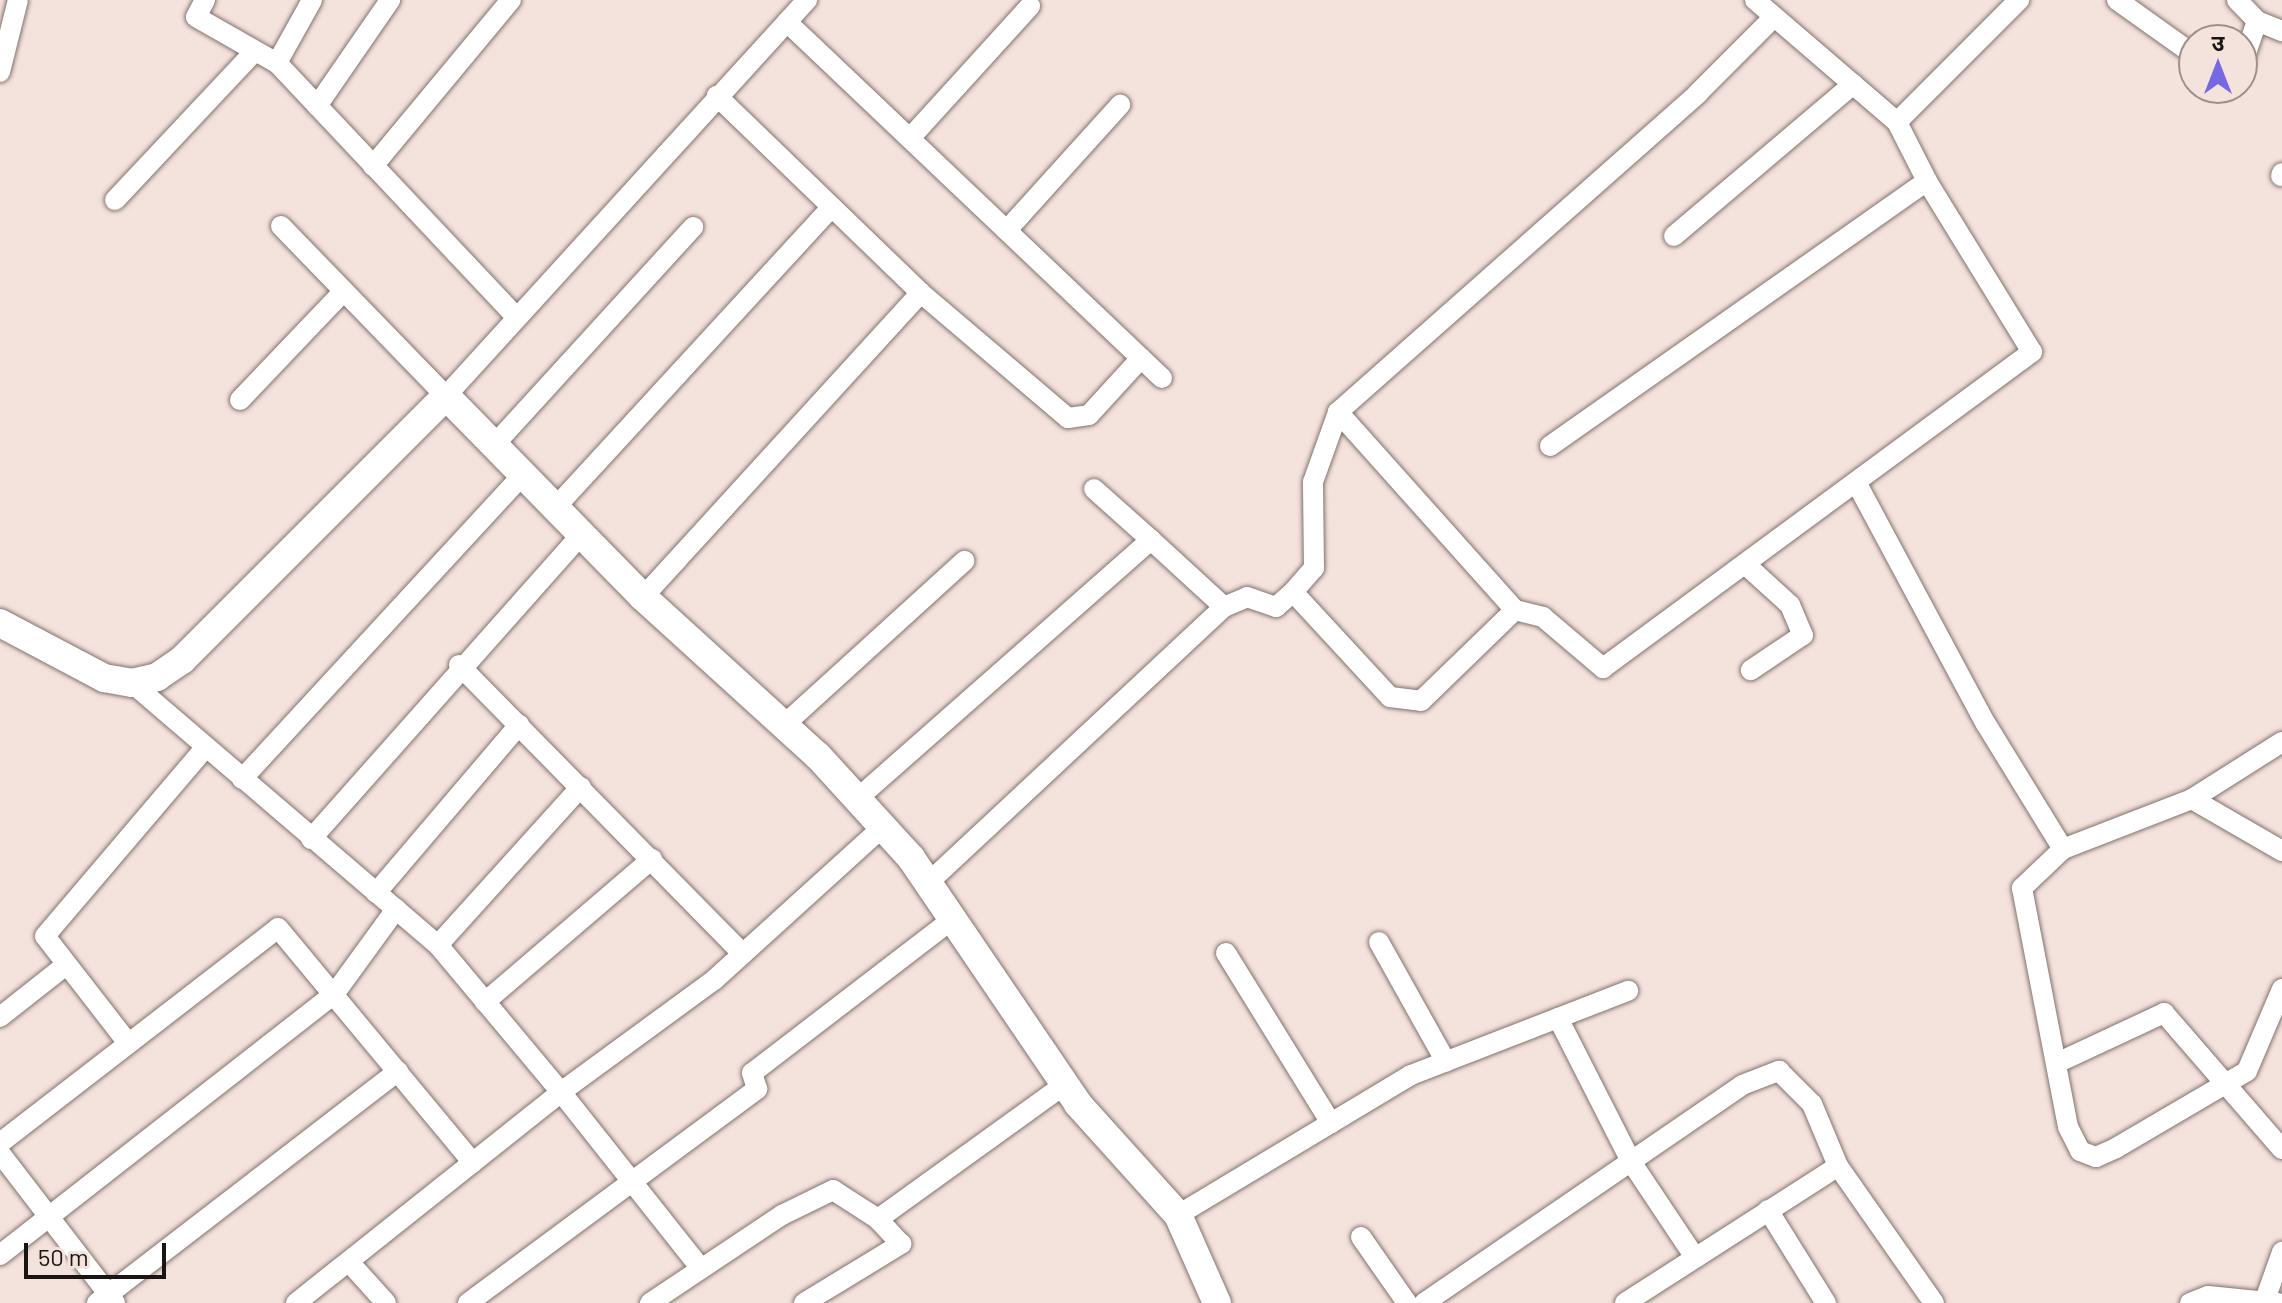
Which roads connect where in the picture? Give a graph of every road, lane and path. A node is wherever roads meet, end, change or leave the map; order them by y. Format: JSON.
{"nodes":[{"id":1,"x":18,"y":0,"type":"edge"},
{"id":2,"x":205,"y":0,"type":"edge"},
{"id":3,"x":312,"y":0,"type":"edge"},
{"id":4,"x":390,"y":0,"type":"edge"},
{"id":5,"x":511,"y":0,"type":"edge"},
{"id":6,"x":807,"y":0,"type":"edge"},
{"id":7,"x":1755,"y":0,"type":"edge"},
{"id":8,"x":2019,"y":0,"type":"edge"},
{"id":9,"x":2117,"y":0,"type":"edge"},
{"id":10,"x":2237,"y":0,"type":"edge"},
{"id":11,"x":1030,"y":6,"type":"dead end"},
{"id":12,"x":1774,"y":17,"type":"junction"},
{"id":13,"x":2257,"y":21,"type":"junction"},
{"id":14,"x":787,"y":22,"type":"junction"},
{"id":15,"x":2256,"y":24,"type":"edge"},
{"id":16,"x":2282,"y":31,"type":"edge"},
{"id":17,"x":2178,"y":44,"type":"edge"},
{"id":18,"x":255,"y":51,"type":"junction"},
{"id":19,"x":277,"y":63,"type":"junction"},
{"id":20,"x":0,"y":72,"type":"edge"},
{"id":21,"x":1853,"y":84,"type":"junction"},
{"id":22,"x":717,"y":96,"type":"junction"},
{"id":23,"x":1120,"y":105,"type":"dead end"},
{"id":24,"x":317,"y":106,"type":"junction"},
{"id":25,"x":1897,"y":122,"type":"junction"},
{"id":26,"x":911,"y":137,"type":"junction"},
{"id":27,"x":373,"y":166,"type":"junction"},
{"id":28,"x":1927,"y":181,"type":"junction"},
{"id":29,"x":115,"y":200,"type":"dead end"},
{"id":30,"x":832,"y":207,"type":"junction"},
{"id":31,"x":281,"y":226,"type":"dead end"},
{"id":32,"x":693,"y":227,"type":"dead end"},
{"id":33,"x":1007,"y":230,"type":"junction"},
{"id":34,"x":1674,"y":236,"type":"dead end"},
{"id":35,"x":343,"y":292,"type":"junction"},
{"id":36,"x":921,"y":293,"type":"junction"},
{"id":37,"x":516,"y":317,"type":"junction"},
{"id":38,"x":1141,"y":358,"type":"junction"},
{"id":39,"x":1162,"y":378,"type":"dead end"},
{"id":40,"x":446,"y":396,"type":"junction"},
{"id":41,"x":240,"y":400,"type":"dead end"},
{"id":42,"x":1338,"y":412,"type":"junction"},
{"id":43,"x":495,"y":444,"type":"junction"},
{"id":44,"x":1550,"y":446,"type":"dead end"},
{"id":45,"x":523,"y":475,"type":"junction"},
{"id":46,"x":1856,"y":482,"type":"junction"},
{"id":47,"x":1094,"y":489,"type":"dead end"},
{"id":48,"x":554,"y":509,"type":"junction"},
{"id":49,"x":581,"y":535,"type":"junction"},
{"id":50,"x":1151,"y":540,"type":"junction"},
{"id":51,"x":964,"y":561,"type":"dead end"},
{"id":52,"x":1745,"y":564,"type":"junction"},
{"id":53,"x":1293,"y":592,"type":"junction"},
{"id":54,"x":643,"y":597,"type":"junction"},
{"id":55,"x":1224,"y":607,"type":"junction"},
{"id":56,"x":1515,"y":610,"type":"junction"},
{"id":57,"x":0,"y":623,"type":"edge"},
{"id":58,"x":459,"y":665,"type":"junction"},
{"id":59,"x":1751,"y":670,"type":"dead end"},
{"id":60,"x":132,"y":683,"type":"junction"},
{"id":61,"x":519,"y":725,"type":"junction"},
{"id":62,"x":784,"y":725,"type":"junction"},
{"id":63,"x":2282,"y":742,"type":"edge"},
{"id":64,"x":206,"y":747,"type":"junction"},
{"id":65,"x":242,"y":779,"type":"junction"},
{"id":66,"x":581,"y":787,"type":"junction"},
{"id":67,"x":857,"y":799,"type":"junction"},
{"id":68,"x":2192,"y":799,"type":"junction"},
{"id":69,"x":883,"y":827,"type":"junction"},
{"id":70,"x":311,"y":839,"type":"junction"},
{"id":71,"x":2063,"y":849,"type":"junction"},
{"id":72,"x":2282,"y":851,"type":"edge"},
{"id":73,"x":652,"y":859,"type":"junction"},
{"id":74,"x":928,"y":883,"type":"junction"},
{"id":75,"x":376,"y":893,"type":"junction"},
{"id":76,"x":396,"y":909,"type":"junction"},
{"id":77,"x":953,"y":919,"type":"junction"},
{"id":78,"x":1379,"y":942,"type":"dead end"},
{"id":79,"x":438,"y":945,"type":"junction"},
{"id":80,"x":1226,"y":953,"type":"dead end"},
{"id":81,"x":743,"y":954,"type":"junction"},
{"id":82,"x":67,"y":964,"type":"junction"},
{"id":83,"x":2282,"y":989,"type":"edge"},
{"id":84,"x":1628,"y":991,"type":"dead end"},
{"id":85,"x":335,"y":993,"type":"junction"},
{"id":86,"x":485,"y":1002,"type":"junction"},
{"id":87,"x":0,"y":1017,"type":"edge"},
{"id":88,"x":1558,"y":1018,"type":"junction"},
{"id":89,"x":128,"y":1043,"type":"junction"},
{"id":90,"x":1446,"y":1062,"type":"junction"},
{"id":91,"x":2059,"y":1062,"type":"junction"},
{"id":92,"x":398,"y":1071,"type":"junction"},
{"id":93,"x":1065,"y":1084,"type":"junction"},
{"id":94,"x":2223,"y":1086,"type":"junction"},
{"id":95,"x":561,"y":1092,"type":"junction"},
{"id":96,"x":1331,"y":1123,"type":"junction"},
{"id":97,"x":0,"y":1143,"type":"edge"},
{"id":98,"x":2282,"y":1149,"type":"edge"},
{"id":99,"x":0,"y":1153,"type":"edge"},
{"id":100,"x":473,"y":1163,"type":"junction"},
{"id":101,"x":1632,"y":1163,"type":"junction"},
{"id":102,"x":1838,"y":1166,"type":"junction"},
{"id":103,"x":632,"y":1181,"type":"junction"},
{"id":104,"x":1768,"y":1210,"type":"junction"},
{"id":105,"x":48,"y":1215,"type":"junction"},
{"id":106,"x":1178,"y":1215,"type":"junction"},
{"id":107,"x":878,"y":1219,"type":"junction"},
{"id":108,"x":1361,"y":1237,"type":"dead end"},
{"id":109,"x":2282,"y":1252,"type":"edge"},
{"id":110,"x":0,"y":1255,"type":"edge"},
{"id":111,"x":1694,"y":1256,"type":"junction"},
{"id":112,"x":349,"y":1262,"type":"junction"},
{"id":113,"x":699,"y":1266,"type":"junction"},
{"id":114,"x":107,"y":1300,"type":"edge"},
{"id":115,"x":2272,"y":1300,"type":"edge"},
{"id":116,"x":296,"y":1303,"type":"edge"},
{"id":117,"x":386,"y":1303,"type":"edge"},
{"id":118,"x":468,"y":1303,"type":"edge"},
{"id":119,"x":650,"y":1303,"type":"edge"},
{"id":120,"x":804,"y":1303,"type":"edge"},
{"id":121,"x":1217,"y":1303,"type":"edge"},
{"id":122,"x":1407,"y":1303,"type":"edge"},
{"id":123,"x":1424,"y":1303,"type":"edge"},
{"id":124,"x":1625,"y":1303,"type":"edge"},
{"id":125,"x":1826,"y":1303,"type":"edge"},
{"id":126,"x":1934,"y":1303,"type":"edge"},
{"id":127,"x":2190,"y":1303,"type":"edge"}],
"edges":[{"from":1,"to":20,"type":"street"},
{"from":2,"to":18,"type":"street"},
{"from":3,"to":19,"type":"street"},
{"from":4,"to":24,"type":"street"},
{"from":5,"to":27,"type":"street"},
{"from":6,"to":14,"type":"street"},
{"from":7,"to":12,"type":"street"},
{"from":8,"to":25,"type":"street"},
{"from":9,"to":17,"type":"street"},
{"from":10,"to":13,"type":"street"},
{"from":11,"to":26,"type":"street"},
{"from":12,"to":21,"type":"street"},
{"from":12,"to":42,"type":"street"},
{"from":13,"to":15,"type":"street"},
{"from":13,"to":16,"type":"street"},
{"from":14,"to":22,"type":"street"},
{"from":14,"to":26,"type":"street"},
{"from":18,"to":19,"type":"street"},
{"from":18,"to":29,"type":"street"},
{"from":19,"to":24,"type":"street"},
{"from":21,"to":25,"type":"street"},
{"from":21,"to":34,"type":"street"},
{"from":22,"to":30,"type":"street"},
{"from":22,"to":37,"type":"street"},
{"from":23,"to":33,"type":"street"},
{"from":24,"to":27,"type":"street"},
{"from":25,"to":28,"type":"street"},
{"from":26,"to":33,"type":"street"},
{"from":27,"to":37,"type":"street"},
{"from":28,"to":44,"type":"street"},
{"from":28,"to":46,"type":"street"},
{"from":30,"to":36,"type":"street"},
{"from":30,"to":48,"type":"street"},
{"from":31,"to":35,"type":"street"},
{"from":32,"to":43,"type":"street"},
{"from":33,"to":38,"type":"street"},
{"from":35,"to":40,"type":"street"},
{"from":35,"to":41,"type":"street"},
{"from":36,"to":38,"type":"street"},
{"from":36,"to":54,"type":"street"},
{"from":37,"to":40,"type":"street"},
{"from":38,"to":39,"type":"street"},
{"from":40,"to":43,"type":"street"},
{"from":40,"to":60,"type":"street"},
{"from":42,"to":53,"type":"street"},
{"from":42,"to":56,"type":"street"},
{"from":43,"to":45,"type":"street"},
{"from":45,"to":48,"type":"street"},
{"from":45,"to":65,"type":"street"},
{"from":46,"to":52,"type":"street"},
{"from":46,"to":71,"type":"street"},
{"from":47,"to":50,"type":"street"},
{"from":48,"to":49,"type":"street"},
{"from":49,"to":54,"type":"street"},
{"from":49,"to":58,"type":"street"},
{"from":50,"to":55,"type":"street"},
{"from":50,"to":67,"type":"street"},
{"from":51,"to":62,"type":"street"},
{"from":52,"to":56,"type":"street"},
{"from":52,"to":59,"type":"street"},
{"from":53,"to":55,"type":"street"},
{"from":53,"to":56,"type":"street"},
{"from":54,"to":62,"type":"street"},
{"from":55,"to":74,"type":"street"},
{"from":57,"to":60,"type":"street"},
{"from":58,"to":61,"type":"street"},
{"from":58,"to":70,"type":"street"},
{"from":60,"to":64,"type":"street"},
{"from":61,"to":66,"type":"street"},
{"from":61,"to":75,"type":"street"},
{"from":62,"to":67,"type":"street"},
{"from":63,"to":68,"type":"street"},
{"from":64,"to":65,"type":"street"},
{"from":64,"to":82,"type":"street"},
{"from":65,"to":70,"type":"street"},
{"from":66,"to":73,"type":"street"},
{"from":66,"to":79,"type":"street"},
{"from":67,"to":69,"type":"street"},
{"from":68,"to":71,"type":"street"},
{"from":68,"to":72,"type":"street"},
{"from":69,"to":74,"type":"street"},
{"from":69,"to":81,"type":"street"},
{"from":70,"to":75,"type":"street"},
{"from":71,"to":91,"type":"street"},
{"from":73,"to":81,"type":"street"},
{"from":73,"to":86,"type":"street"},
{"from":74,"to":77,"type":"street"},
{"from":75,"to":76,"type":"street"},
{"from":76,"to":79,"type":"street"},
{"from":76,"to":85,"type":"street"},
{"from":77,"to":93,"type":"street"},
{"from":77,"to":103,"type":"street"},
{"from":78,"to":90,"type":"street"},
{"from":79,"to":86,"type":"street"},
{"from":80,"to":96,"type":"street"},
{"from":81,"to":95,"type":"street"},
{"from":82,"to":87,"type":"street"},
{"from":82,"to":89,"type":"street"},
{"from":83,"to":94,"type":"street"},
{"from":84,"to":88,"type":"street"},
{"from":85,"to":89,"type":"street"},
{"from":85,"to":92,"type":"street"},
{"from":85,"to":105,"type":"street"},
{"from":86,"to":95,"type":"street"},
{"from":88,"to":90,"type":"street"},
{"from":88,"to":101,"type":"street"},
{"from":89,"to":97,"type":"street"},
{"from":90,"to":96,"type":"street"},
{"from":91,"to":94,"type":"street"},
{"from":91,"to":94,"type":"street"},
{"from":92,"to":100,"type":"street"},
{"from":92,"to":114,"type":"street"},
{"from":93,"to":106,"type":"street"},
{"from":93,"to":107,"type":"street"},
{"from":94,"to":98,"type":"street"},
{"from":95,"to":100,"type":"street"},
{"from":95,"to":103,"type":"street"},
{"from":96,"to":106,"type":"street"},
{"from":99,"to":105,"type":"street"},
{"from":100,"to":112,"type":"street"},
{"from":101,"to":102,"type":"street"},
{"from":101,"to":111,"type":"street"},
{"from":101,"to":123,"type":"street"},
{"from":102,"to":104,"type":"street"},
{"from":102,"to":126,"type":"street"},
{"from":103,"to":113,"type":"street"},
{"from":103,"to":118,"type":"street"},
{"from":104,"to":111,"type":"street"},
{"from":104,"to":125,"type":"street"},
{"from":105,"to":110,"type":"street"},
{"from":105,"to":114,"type":"street"},
{"from":106,"to":121,"type":"street"},
{"from":107,"to":113,"type":"street"},
{"from":107,"to":120,"type":"street"},
{"from":108,"to":122,"type":"street"},
{"from":109,"to":115,"type":"street"},
{"from":111,"to":124,"type":"street"},
{"from":112,"to":116,"type":"street"},
{"from":112,"to":117,"type":"street"},
{"from":113,"to":119,"type":"street"},
{"from":115,"to":127,"type":"street"}]}
